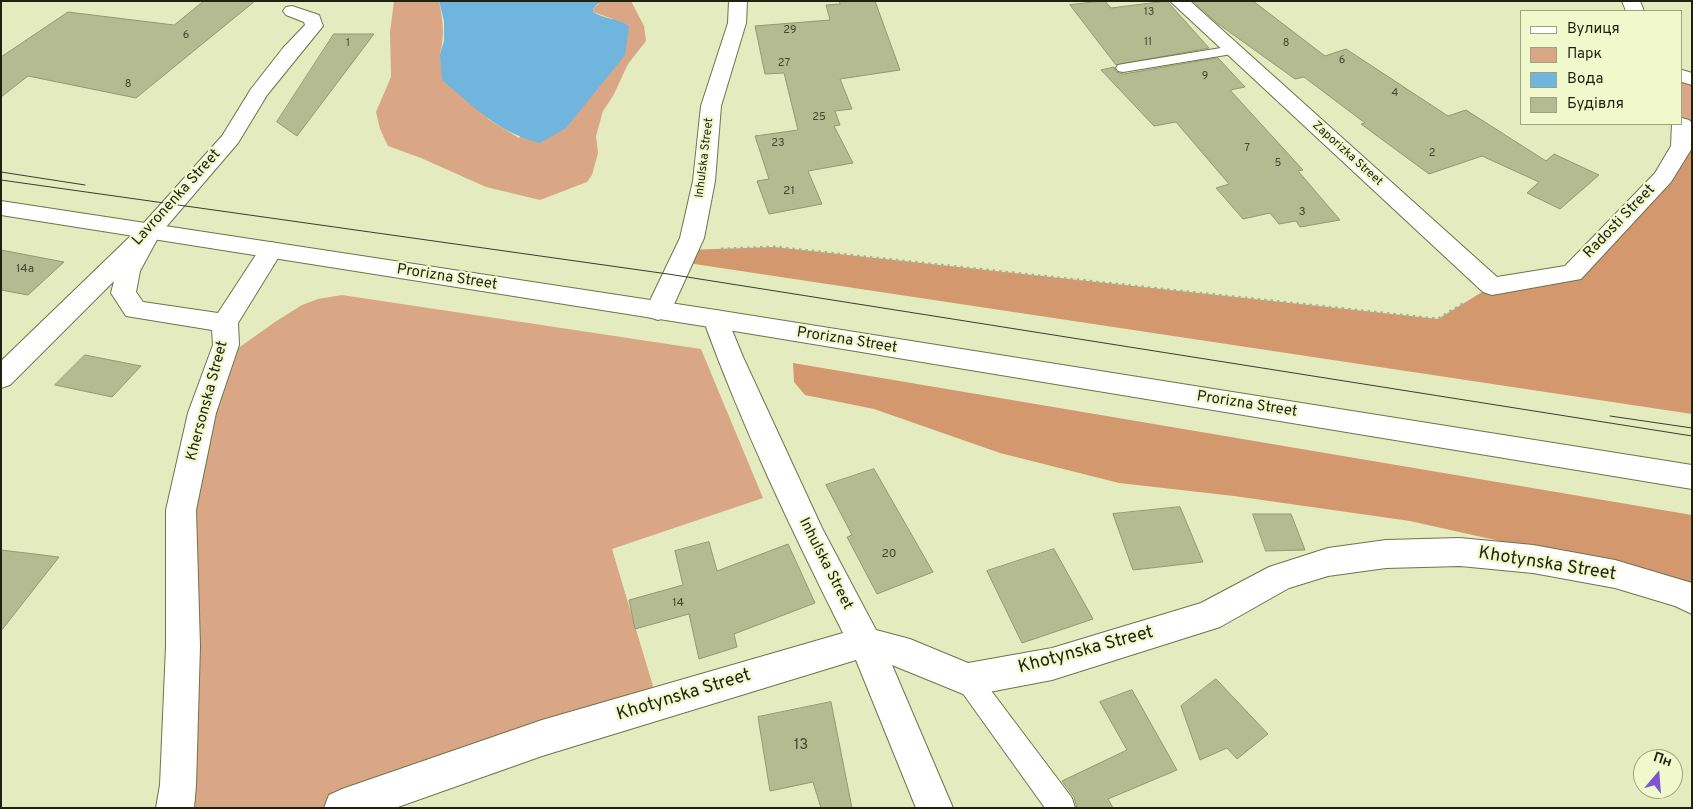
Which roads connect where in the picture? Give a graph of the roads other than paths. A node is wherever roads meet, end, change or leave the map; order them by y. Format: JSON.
{"nodes":[{"id":1,"x":738,"y":1,"type":"edge"},
{"id":2,"x":1179,"y":1,"type":"edge"},
{"id":3,"x":292,"y":11,"type":"dead end"},
{"id":4,"x":1233,"y":50,"type":"junction"},
{"id":5,"x":1123,"y":68,"type":"dead end"},
{"id":6,"x":1682,"y":125,"type":"edge"},
{"id":7,"x":1,"y":208,"type":"edge"},
{"id":8,"x":150,"y":230,"type":"junction"},
{"id":9,"x":271,"y":250,"type":"junction"},
{"id":10,"x":1523,"y":282,"type":"joint"},
{"id":11,"x":658,"y":310,"type":"junction"},
{"id":12,"x":716,"y":319,"type":"junction"},
{"id":13,"x":224,"y":323,"type":"junction"},
{"id":14,"x":1,"y":378,"type":"edge"},
{"id":15,"x":1692,"y":477,"type":"edge"},
{"id":16,"x":1692,"y":599,"type":"edge"},
{"id":17,"x":865,"y":642,"type":"junction"},
{"id":18,"x":968,"y":680,"type":"junction"},
{"id":19,"x":175,"y":808,"type":"edge"},
{"id":20,"x":342,"y":808,"type":"edge"},
{"id":21,"x":935,"y":808,"type":"edge"},
{"id":22,"x":1062,"y":808,"type":"edge"}],
"edges":[{"from":1,"to":11,"type":"street","name":"Inhulska Street"},
{"from":2,"to":4,"type":"street","name":"Zaporizka Street"},
{"from":3,"to":8,"type":"street","name":"Lavronenka Street"},
{"from":4,"to":5,"type":"lane"},
{"from":4,"to":10,"type":"street","name":"Zaporizka Street"},
{"from":6,"to":10,"type":"street","name":"Radosti Street"},
{"from":7,"to":8,"type":"street","name":"Prorizna Street"},
{"from":8,"to":9,"type":"street","name":"Prorizna Street"},
{"from":8,"to":13,"type":"street","name":"Khersonska Street"},
{"from":8,"to":14,"type":"street","name":"Lavronenka Street"},
{"from":9,"to":11,"type":"street","name":"Prorizna Street"},
{"from":9,"to":13,"type":"street"},
{"from":11,"to":12,"type":"street","name":"Prorizna Street"},
{"from":12,"to":15,"type":"street","name":"Prorizna Street"},
{"from":12,"to":17,"type":"street","name":"Inhulska Street"},
{"from":13,"to":19,"type":"street","name":"Khersonska Street"},
{"from":16,"to":18,"type":"street","name":"Khotynska Street"},
{"from":17,"to":18,"type":"street"},
{"from":17,"to":20,"type":"street","name":"Khotynska Street"},
{"from":17,"to":21,"type":"street","name":"Inhulska Street"},
{"from":18,"to":22,"type":"lane"}]}
